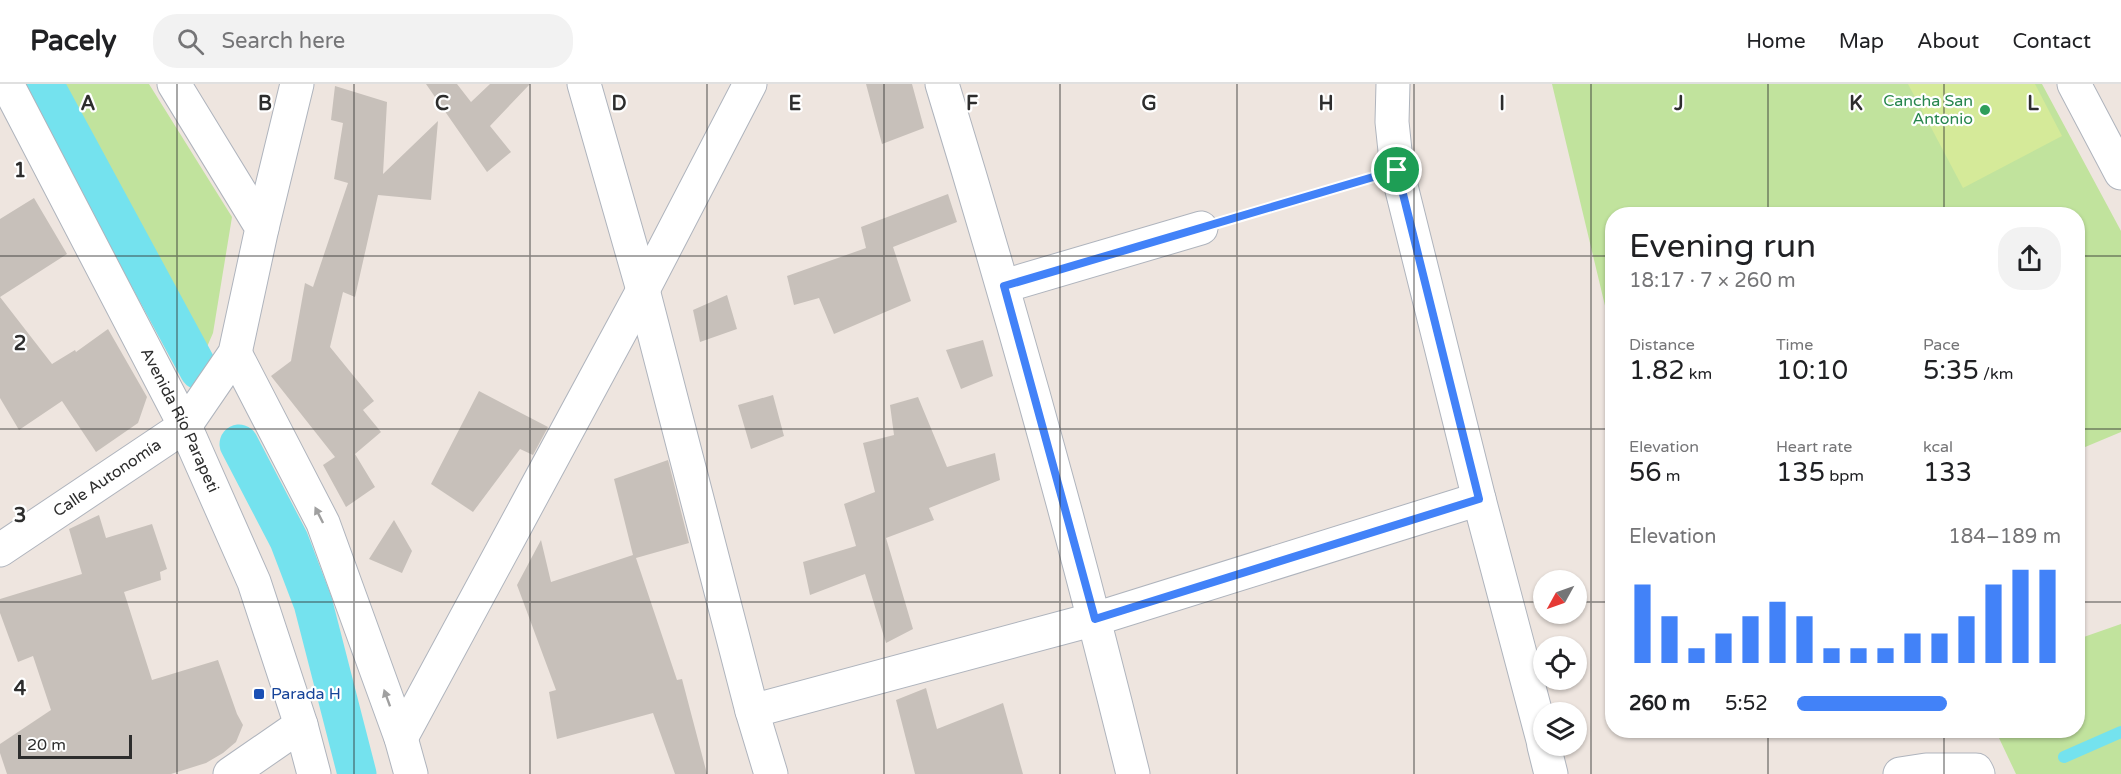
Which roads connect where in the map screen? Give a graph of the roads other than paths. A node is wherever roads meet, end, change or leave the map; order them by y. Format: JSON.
{"nodes":[{"id":1,"x":6,"y":84,"type":"edge"},
{"id":2,"x":174,"y":84,"type":"edge"},
{"id":3,"x":297,"y":84,"type":"edge"},
{"id":4,"x":584,"y":84,"type":"edge"},
{"id":5,"x":750,"y":84,"type":"edge"},
{"id":6,"x":942,"y":84,"type":"edge"},
{"id":7,"x":1393,"y":84,"type":"edge"},
{"id":8,"x":2074,"y":84,"type":"edge"},
{"id":9,"x":2121,"y":172,"type":"edge"},
{"id":10,"x":262,"y":228,"type":"junction"},
{"id":11,"x":1201,"y":228,"type":"road end"},
{"id":12,"x":1004,"y":286,"type":"junction"},
{"id":13,"x":643,"y":290,"type":"junction"},
{"id":14,"x":235,"y":353,"type":"junction"},
{"id":15,"x":186,"y":426,"type":"junction"},
{"id":16,"x":1479,"y":499,"type":"junction"},
{"id":17,"x":0,"y":550,"type":"edge"},
{"id":18,"x":1095,"y":619,"type":"junction"},
{"id":19,"x":1533,"y":703,"type":"edge"},
{"id":20,"x":752,"y":711,"type":"junction"},
{"id":21,"x":301,"y":725,"type":"junction"},
{"id":22,"x":401,"y":738,"type":"junction"},
{"id":23,"x":1547,"y":756,"type":"edge"},
{"id":24,"x":230,"y":774,"type":"edge"},
{"id":25,"x":314,"y":774,"type":"edge"},
{"id":26,"x":411,"y":774,"type":"edge"},
{"id":27,"x":771,"y":774,"type":"edge"},
{"id":28,"x":1132,"y":774,"type":"edge"},
{"id":29,"x":1551,"y":774,"type":"edge"},
{"id":30,"x":1900,"y":774,"type":"edge"},
{"id":31,"x":1978,"y":774,"type":"edge"}],
"edges":[{"from":1,"to":15,"type":"street","name":"Avenida Río Parapeti"},
{"from":2,"to":10,"type":"street"},
{"from":3,"to":10,"type":"street","name":"Calle Autonomía"},
{"from":4,"to":13,"type":"street"},
{"from":5,"to":13,"type":"street"},
{"from":6,"to":12,"type":"street"},
{"from":7,"to":16,"type":"street"},
{"from":8,"to":9,"type":"street"},
{"from":10,"to":14,"type":"street","name":"Calle Autonomía"},
{"from":11,"to":12,"type":"street"},
{"from":12,"to":18,"type":"street"},
{"from":13,"to":20,"type":"street"},
{"from":13,"to":22,"type":"street"},
{"from":14,"to":15,"type":"street","name":"Calle Autonomía"},
{"from":22,"to":14,"type":"street","one_way":true},
{"from":15,"to":17,"type":"street","name":"Calle Autonomía"},
{"from":15,"to":21,"type":"street","name":"Avenida Río Parapeti"},
{"from":16,"to":18,"type":"street"},
{"from":16,"to":19,"type":"street"},
{"from":18,"to":20,"type":"street"},
{"from":18,"to":28,"type":"street"},
{"from":20,"to":27,"type":"street"},
{"from":21,"to":24,"type":"street"},
{"from":21,"to":25,"type":"street","name":"Avenida Río Parapeti"},
{"from":22,"to":26,"type":"street"},
{"from":23,"to":29,"type":"street"},
{"from":30,"to":31,"type":"street"}]}
